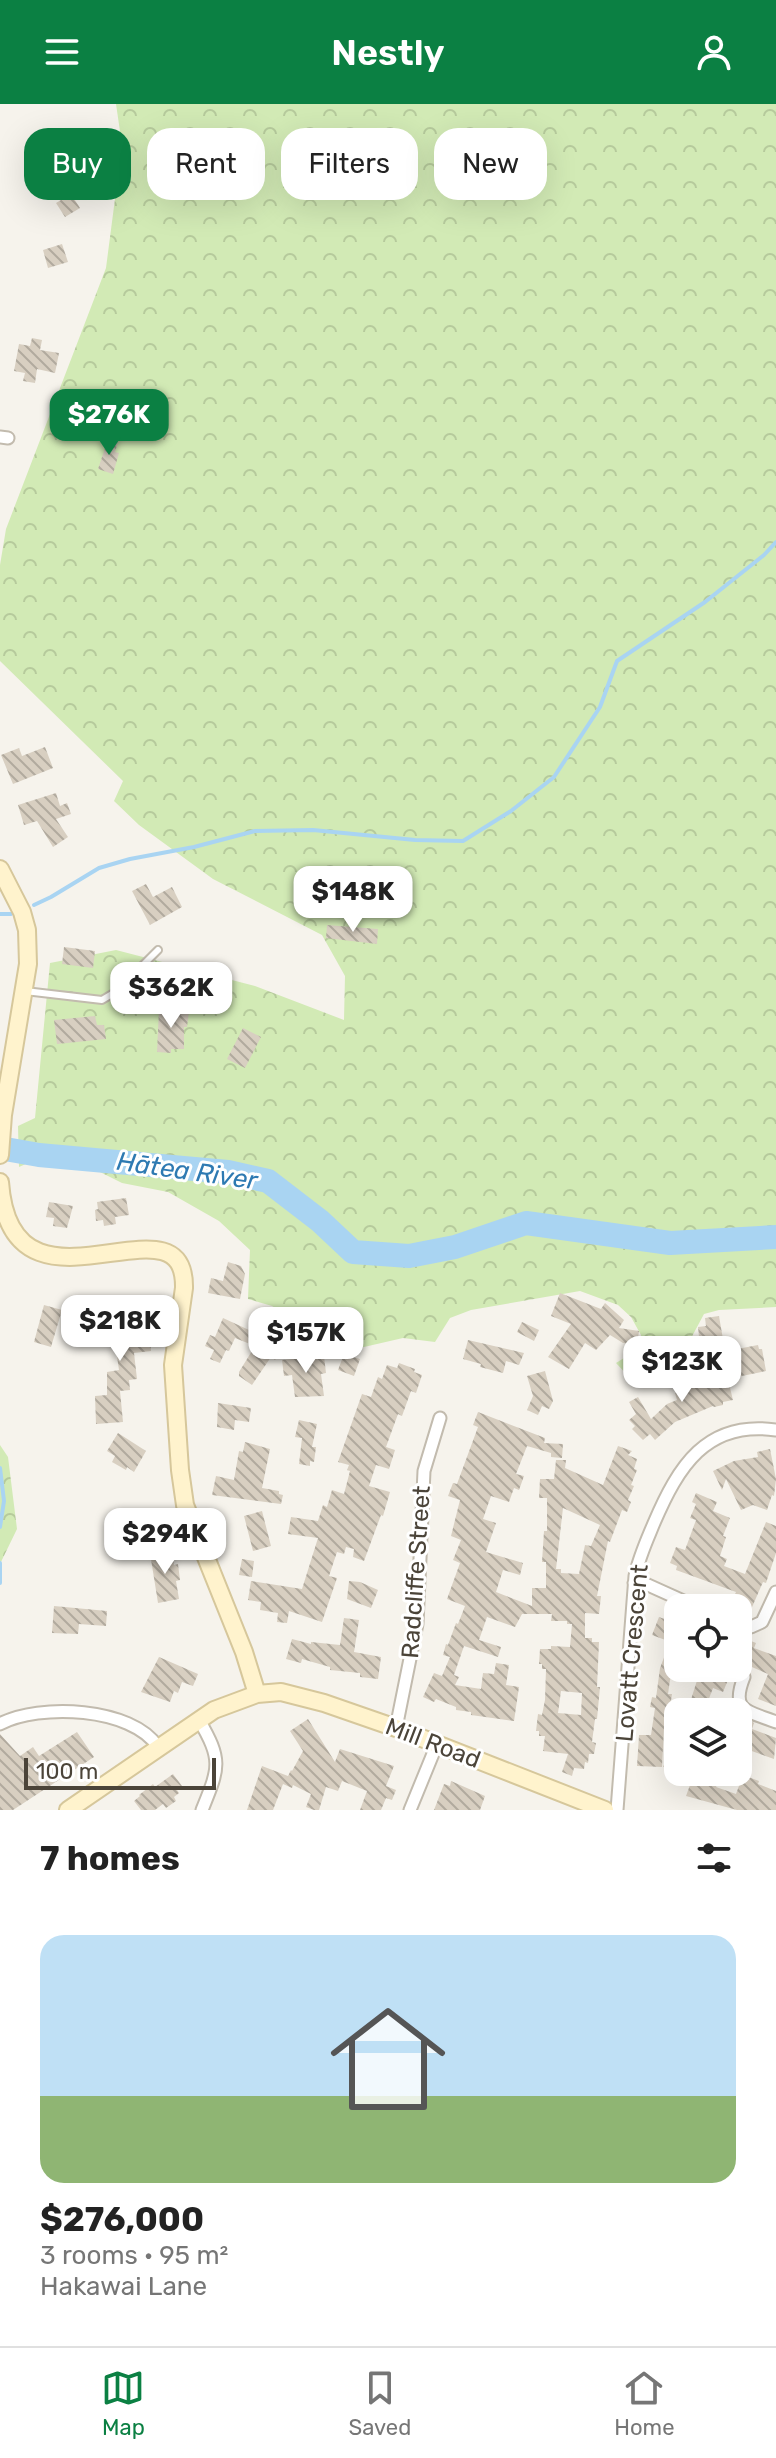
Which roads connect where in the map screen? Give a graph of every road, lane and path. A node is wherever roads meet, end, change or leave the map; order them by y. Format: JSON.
{"nodes":[{"id":1,"x":0,"y":869,"type":"edge"},
{"id":2,"x":158,"y":950,"type":"dead end"},
{"id":3,"x":25,"y":991,"type":"junction"},
{"id":4,"x":0,"y":1155,"type":"edge"},
{"id":5,"x":0,"y":1182,"type":"edge"},
{"id":6,"x":440,"y":1418,"type":"dead end"},
{"id":7,"x":776,"y":1430,"type":"edge"},
{"id":8,"x":634,"y":1583,"type":"junction"},
{"id":9,"x":776,"y":1592,"type":"edge"},
{"id":10,"x":668,"y":1594,"type":"edge"},
{"id":11,"x":752,"y":1627,"type":"edge"},
{"id":12,"x":742,"y":1682,"type":"edge"},
{"id":13,"x":257,"y":1694,"type":"junction"},
{"id":14,"x":199,"y":1720,"type":"junction"},
{"id":15,"x":776,"y":1722,"type":"edge"},
{"id":16,"x":0,"y":1724,"type":"edge"},
{"id":17,"x":396,"y":1728,"type":"junction"},
{"id":18,"x":437,"y":1744,"type":"junction"},
{"id":19,"x":158,"y":1747,"type":"junction"},
{"id":20,"x":68,"y":1810,"type":"edge"},
{"id":21,"x":202,"y":1810,"type":"edge"},
{"id":22,"x":410,"y":1810,"type":"edge"},
{"id":23,"x":605,"y":1810,"type":"edge"},
{"id":24,"x":617,"y":1810,"type":"edge"}],
"edges":[{"from":1,"to":3,"type":"street"},
{"from":2,"to":3,"type":"lane"},
{"from":3,"to":4,"type":"street"},
{"from":5,"to":13,"type":"street"},
{"from":6,"to":17,"type":"street","name":"Radcliffe Street"},
{"from":7,"to":8,"type":"street","name":"Lovatt Crescent"},
{"from":8,"to":10,"type":"street"},
{"from":8,"to":24,"type":"street","name":"Lovatt Crescent"},
{"from":9,"to":11,"type":"street"},
{"from":12,"to":15,"type":"street"},
{"from":13,"to":14,"type":"street"},
{"from":13,"to":17,"type":"street","name":"Mill Road"},
{"from":14,"to":19,"type":"street"},
{"from":14,"to":21,"type":"street"},
{"from":16,"to":19,"type":"street"},
{"from":17,"to":18,"type":"street","name":"Mill Road"},
{"from":18,"to":22,"type":"street"},
{"from":18,"to":23,"type":"street","name":"Mill Road"},
{"from":19,"to":20,"type":"street"}]}
